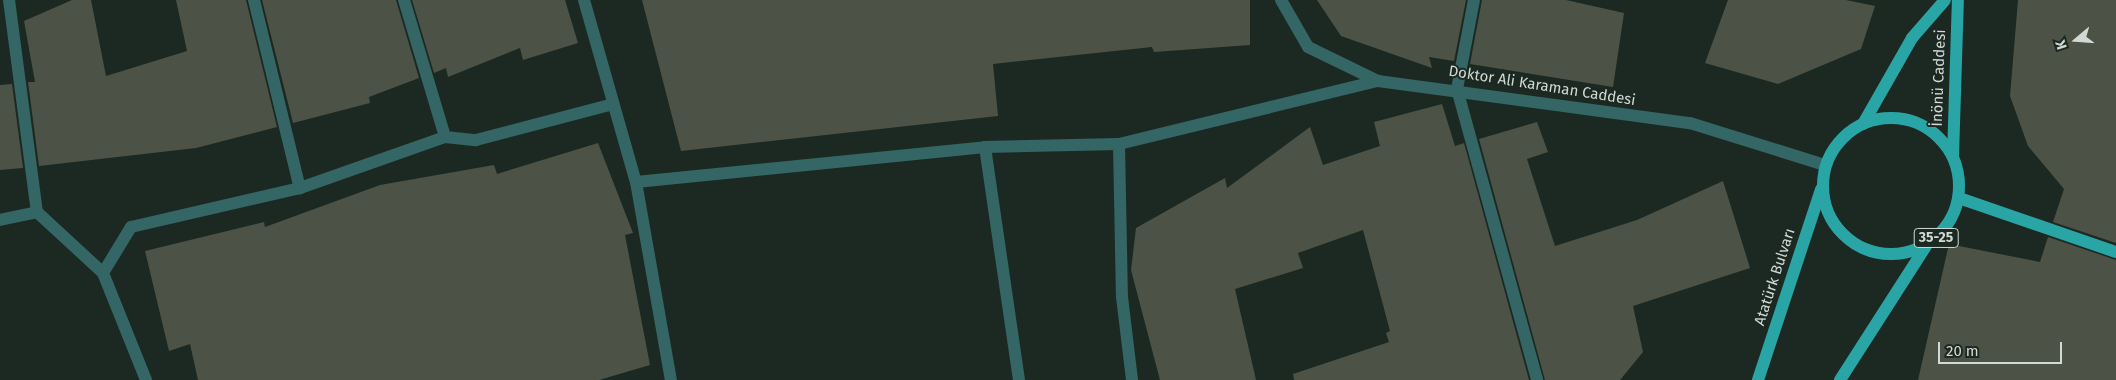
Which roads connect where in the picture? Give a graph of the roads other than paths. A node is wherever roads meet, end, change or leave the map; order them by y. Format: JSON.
{"nodes":[{"id":1,"x":10,"y":0,"type":"edge"},
{"id":2,"x":254,"y":0,"type":"edge"},
{"id":3,"x":404,"y":0,"type":"edge"},
{"id":4,"x":584,"y":0,"type":"edge"},
{"id":5,"x":1281,"y":0,"type":"edge"},
{"id":6,"x":1474,"y":0,"type":"edge"},
{"id":7,"x":1945,"y":0,"type":"edge"},
{"id":8,"x":1958,"y":0,"type":"edge"},
{"id":9,"x":1378,"y":81,"type":"junction"},
{"id":10,"x":1457,"y":89,"type":"junction"},
{"id":11,"x":614,"y":104,"type":"junction"},
{"id":12,"x":1862,"y":124,"type":"junction"},
{"id":13,"x":445,"y":137,"type":"junction"},
{"id":14,"x":1119,"y":144,"type":"junction"},
{"id":15,"x":985,"y":147,"type":"junction"},
{"id":16,"x":1953,"y":156,"type":"junction"},
{"id":17,"x":1825,"y":165,"type":"junction"},
{"id":18,"x":636,"y":182,"type":"junction"},
{"id":19,"x":1823,"y":184,"type":"junction"},
{"id":20,"x":300,"y":188,"type":"junction"},
{"id":21,"x":1959,"y":198,"type":"junction"},
{"id":22,"x":37,"y":212,"type":"junction"},
{"id":23,"x":0,"y":220,"type":"edge"},
{"id":24,"x":1926,"y":246,"type":"junction"},
{"id":25,"x":2116,"y":252,"type":"edge"},
{"id":26,"x":103,"y":273,"type":"junction"},
{"id":27,"x":146,"y":380,"type":"edge"},
{"id":28,"x":671,"y":380,"type":"edge"},
{"id":29,"x":1018,"y":380,"type":"edge"},
{"id":30,"x":1132,"y":380,"type":"edge"},
{"id":31,"x":1537,"y":380,"type":"edge"},
{"id":32,"x":1758,"y":380,"type":"edge"},
{"id":33,"x":1840,"y":380,"type":"edge"}],
"edges":[{"from":1,"to":22,"type":"street"},
{"from":2,"to":20,"type":"street"},
{"from":3,"to":13,"type":"street"},
{"from":4,"to":11,"type":"street"},
{"from":5,"to":9,"type":"street","name":"Doktor Ali Karaman Caddesi"},
{"from":6,"to":10,"type":"street"},
{"from":7,"to":12,"type":"main road","name":"İnönü Caddesi","number":"35-25"},
{"from":8,"to":16,"type":"main road","name":"İnönü Caddesi"},
{"from":9,"to":10,"type":"street","name":"Doktor Ali Karaman Caddesi"},
{"from":9,"to":14,"type":"street"},
{"from":10,"to":17,"type":"street","name":"Doktor Ali Karaman Caddesi"},
{"from":10,"to":31,"type":"street"},
{"from":11,"to":13,"type":"street"},
{"from":11,"to":18,"type":"street"},
{"from":12,"to":16,"type":"main road","number":"35-25"},
{"from":12,"to":17,"type":"main road","number":"35-25"},
{"from":13,"to":20,"type":"street"},
{"from":14,"to":15,"type":"street"},
{"from":14,"to":30,"type":"street"},
{"from":15,"to":18,"type":"street"},
{"from":15,"to":29,"type":"street"},
{"from":16,"to":21,"type":"main road"},
{"from":17,"to":19,"type":"main road","number":"35-25"},
{"from":18,"to":28,"type":"street"},
{"from":19,"to":24,"type":"main road","number":"35-25"},
{"from":19,"to":32,"type":"main road","name":"Atatürk Bulvarı","number":"35-25"},
{"from":20,"to":26,"type":"street"},
{"from":21,"to":24,"type":"main road","number":"35-25"},
{"from":21,"to":25,"type":"main road"},
{"from":22,"to":23,"type":"street"},
{"from":22,"to":26,"type":"street"},
{"from":24,"to":33,"type":"main road","number":"35-25"},
{"from":26,"to":27,"type":"street"}]}
